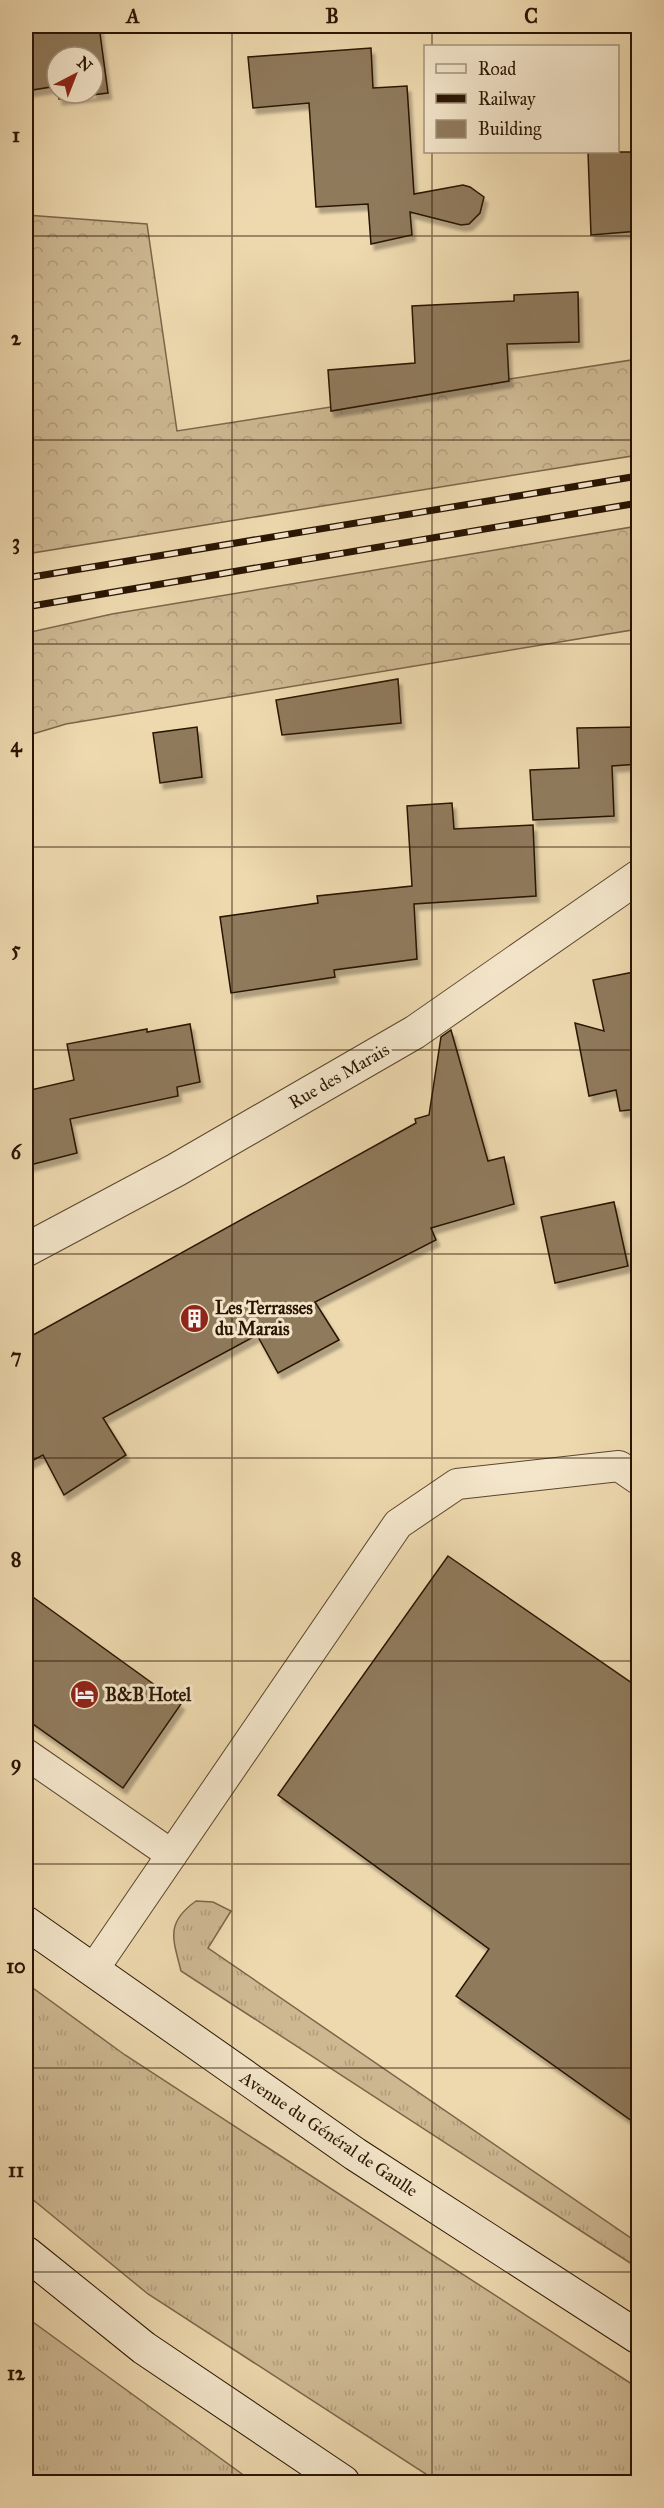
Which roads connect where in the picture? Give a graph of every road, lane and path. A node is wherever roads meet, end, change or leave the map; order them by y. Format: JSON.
{"nodes":[{"id":1,"x":639,"y":877,"type":"edge"},
{"id":2,"x":26,"y":1250,"type":"edge"},
{"id":3,"x":639,"y":1479,"type":"edge"},
{"id":4,"x":26,"y":1754,"type":"edge"},
{"id":5,"x":171,"y":1855,"type":"junction"},
{"id":6,"x":26,"y":1923,"type":"edge"},
{"id":7,"x":93,"y":1970,"type":"junction"},
{"id":8,"x":26,"y":2253,"type":"edge"},
{"id":9,"x":639,"y":2337,"type":"edge"},
{"id":10,"x":343,"y":2482,"type":"edge"}],
"edges":[{"from":1,"to":2,"type":"main road","name":"Rue des Marais"},
{"from":3,"to":5,"type":"lane"},
{"from":4,"to":5,"type":"lane"},
{"from":5,"to":7,"type":"lane"},
{"from":6,"to":7,"type":"main road","name":"Avenue du Général de Gaulle"},
{"from":7,"to":9,"type":"main road","name":"Avenue du Général de Gaulle"},
{"from":8,"to":10,"type":"main road"}]}
